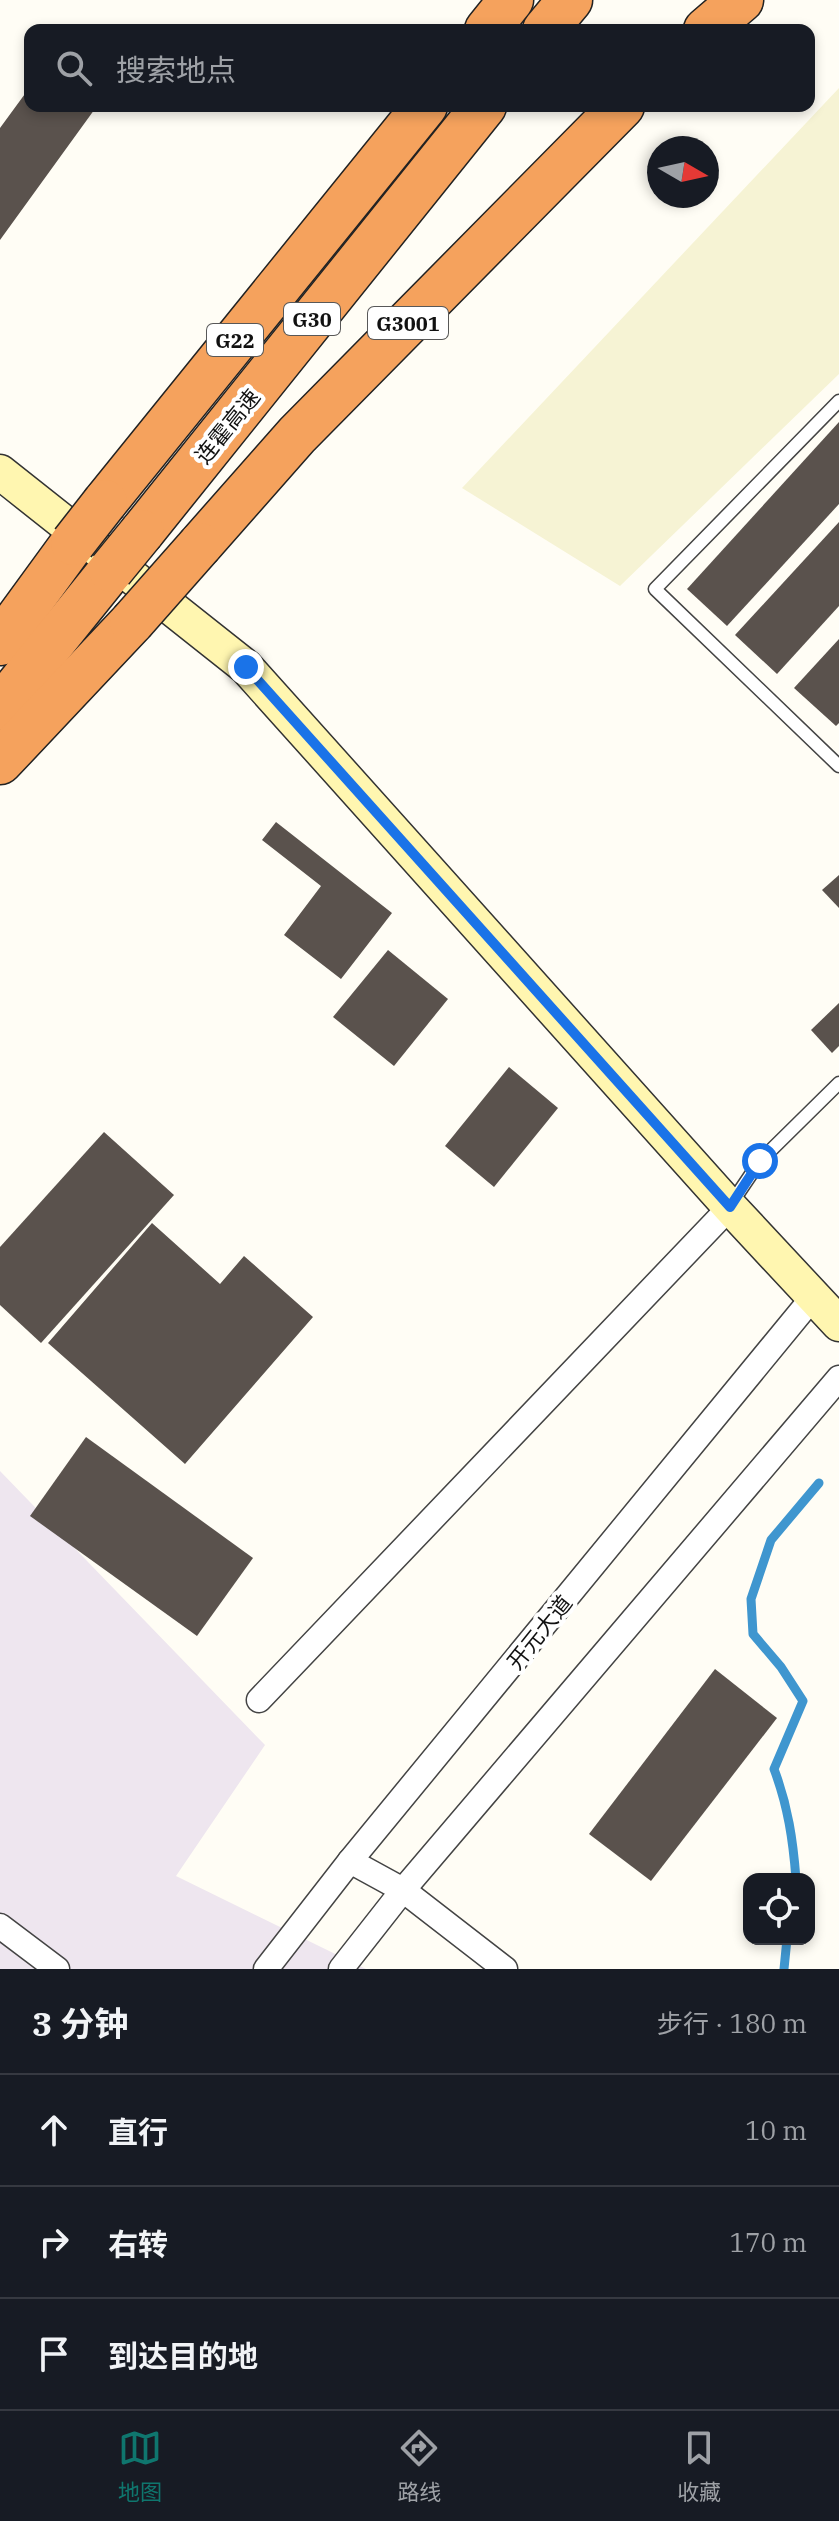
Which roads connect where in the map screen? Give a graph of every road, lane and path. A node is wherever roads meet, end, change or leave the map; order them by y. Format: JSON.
{"nodes":[{"id":1,"x":482,"y":0,"type":"edge"},
{"id":2,"x":511,"y":0,"type":"edge"},
{"id":3,"x":570,"y":0,"type":"edge"},
{"id":4,"x":741,"y":0,"type":"edge"},
{"id":5,"x":466,"y":24,"type":"edge"},
{"id":6,"x":492,"y":24,"type":"edge"},
{"id":7,"x":550,"y":24,"type":"edge"},
{"id":8,"x":713,"y":24,"type":"edge"},
{"id":9,"x":409,"y":112,"type":"edge"},
{"id":10,"x":420,"y":112,"type":"edge"},
{"id":11,"x":479,"y":112,"type":"edge"},
{"id":12,"x":616,"y":112,"type":"edge"},
{"id":13,"x":366,"y":178,"type":"junction"},
{"id":14,"x":839,"y":401,"type":"edge"},
{"id":15,"x":0,"y":472,"type":"edge"},
{"id":16,"x":0,"y":643,"type":"edge"},
{"id":17,"x":0,"y":708,"type":"edge"},
{"id":18,"x":0,"y":762,"type":"edge"},
{"id":19,"x":839,"y":766,"type":"edge"},
{"id":20,"x":839,"y":1083,"type":"edge"},
{"id":21,"x":730,"y":1207,"type":"junction"},
{"id":22,"x":814,"y":1296,"type":"junction"},
{"id":23,"x":839,"y":1324,"type":"edge"},
{"id":24,"x":839,"y":1378,"type":"edge"},
{"id":25,"x":259,"y":1700,"type":"dead end"},
{"id":26,"x":350,"y":1861,"type":"junction"},
{"id":27,"x":403,"y":1890,"type":"junction"},
{"id":28,"x":0,"y":1926,"type":"edge"},
{"id":29,"x":57,"y":1969,"type":"edge"},
{"id":30,"x":266,"y":1969,"type":"edge"},
{"id":31,"x":341,"y":1969,"type":"edge"},
{"id":32,"x":505,"y":1969,"type":"edge"}],
"edges":[{"from":1,"to":5,"type":"highway"},
{"from":2,"to":6,"type":"highway"},
{"from":3,"to":7,"type":"highway"},
{"from":4,"to":8,"type":"highway"},
{"from":9,"to":13,"type":"highway"},
{"from":10,"to":13,"type":"highway"},
{"from":11,"to":17,"type":"highway","name":"连霍高速","number":"G30","bridge":true},
{"from":12,"to":18,"type":"highway","number":"G3001","bridge":true},
{"from":13,"to":16,"type":"highway","number":"G22","bridge":true},
{"from":14,"to":19,"type":"lane"},
{"from":15,"to":21,"type":"street"},
{"from":20,"to":21,"type":"lane"},
{"from":21,"to":22,"type":"street"},
{"from":21,"to":25,"type":"street"},
{"from":22,"to":23,"type":"street"},
{"from":22,"to":26,"type":"street","name":"开元大道"},
{"from":24,"to":27,"type":"street"},
{"from":26,"to":27,"type":"street"},
{"from":26,"to":30,"type":"street","name":"开元大道"},
{"from":27,"to":31,"type":"street"},
{"from":27,"to":32,"type":"street"},
{"from":28,"to":29,"type":"street"}]}
